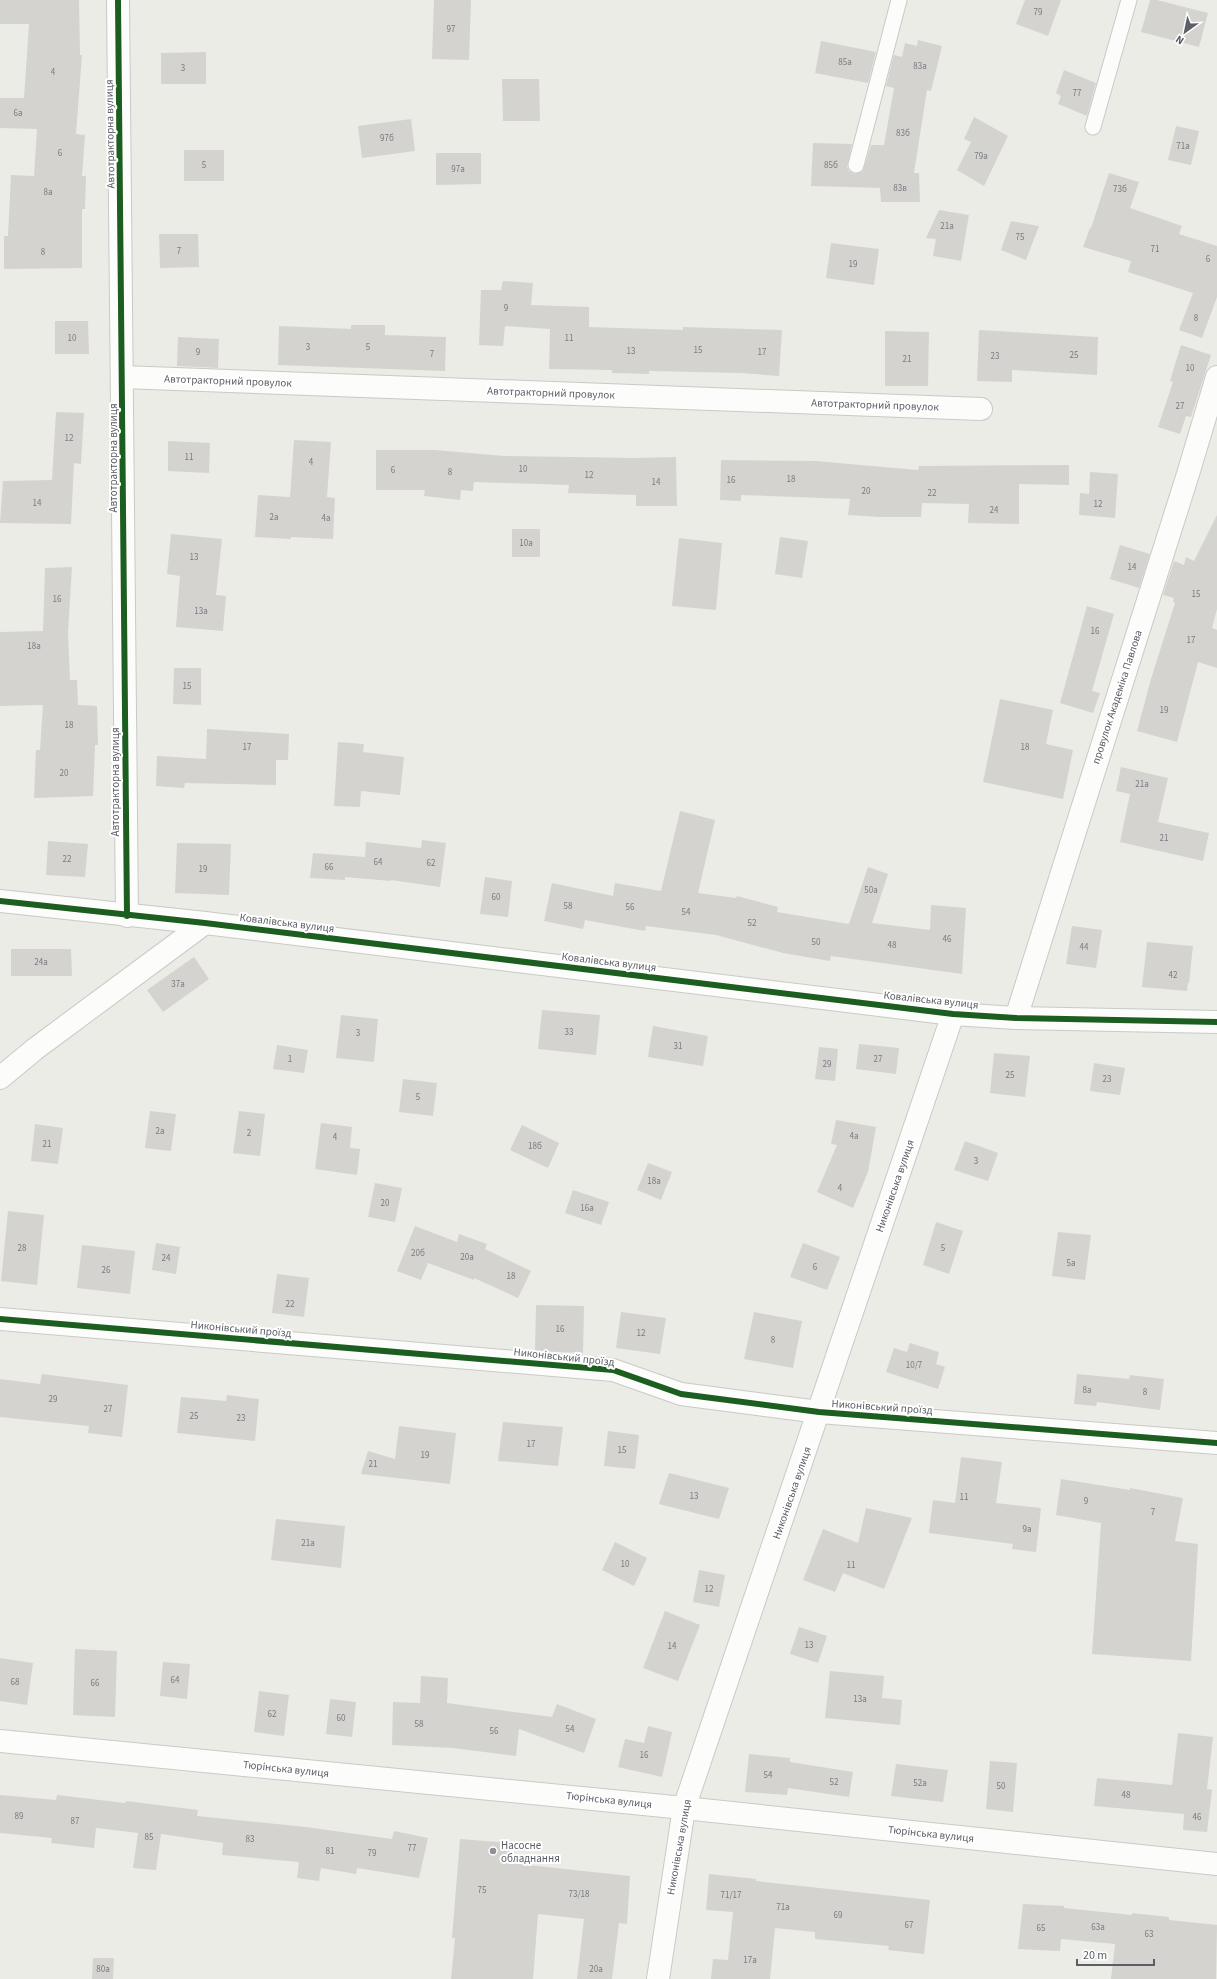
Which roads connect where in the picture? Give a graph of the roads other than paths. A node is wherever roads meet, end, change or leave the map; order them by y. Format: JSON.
{"nodes":[{"id":1,"x":118,"y":0,"type":"edge"},
{"id":2,"x":899,"y":0,"type":"edge"},
{"id":3,"x":1129,"y":0,"type":"edge"},
{"id":4,"x":1093,"y":127,"type":"dead end"},
{"id":5,"x":856,"y":165,"type":"dead end"},
{"id":6,"x":122,"y":376,"type":"junction"},
{"id":7,"x":1217,"y":377,"type":"edge"},
{"id":8,"x":981,"y":409,"type":"dead end"},
{"id":9,"x":0,"y":901,"type":"edge"},
{"id":10,"x":127,"y":916,"type":"junction"},
{"id":11,"x":205,"y":923,"type":"junction"},
{"id":12,"x":953,"y":1014,"type":"junction"},
{"id":13,"x":1016,"y":1018,"type":"junction"},
{"id":14,"x":1217,"y":1022,"type":"edge"},
{"id":15,"x":0,"y":1078,"type":"edge"},
{"id":16,"x":0,"y":1319,"type":"edge"},
{"id":17,"x":819,"y":1412,"type":"junction"},
{"id":18,"x":1217,"y":1443,"type":"edge"},
{"id":19,"x":0,"y":1741,"type":"edge"},
{"id":20,"x":684,"y":1808,"type":"junction"},
{"id":21,"x":1217,"y":1864,"type":"edge"},
{"id":22,"x":658,"y":1979,"type":"edge"}],
"edges":[{"from":1,"to":6,"type":"street","name":"Автотракторна вулиця"},
{"from":2,"to":5,"type":"lane"},
{"from":3,"to":4,"type":"lane"},
{"from":6,"to":8,"type":"street","name":"Автотракторний провулок"},
{"from":6,"to":10,"type":"street","name":"Автотракторна вулиця"},
{"from":7,"to":13,"type":"street","name":"провулок Академіка Павлова"},
{"from":9,"to":10,"type":"street","name":"Ковалівська вулиця"},
{"from":10,"to":11,"type":"street","name":"Ковалівська вулиця"},
{"from":11,"to":12,"type":"street","name":"Ковалівська вулиця"},
{"from":11,"to":15,"type":"street"},
{"from":12,"to":13,"type":"street","name":"Ковалівська вулиця"},
{"from":12,"to":17,"type":"street","name":"Никонівська вулиця"},
{"from":13,"to":14,"type":"street","name":"Ковалівська вулиця"},
{"from":16,"to":17,"type":"street","name":"Никонівський проїзд"},
{"from":17,"to":18,"type":"street","name":"Никонівський проїзд"},
{"from":17,"to":20,"type":"street","name":"Никонівська вулиця"},
{"from":19,"to":20,"type":"street","name":"Тюрінська вулиця"},
{"from":20,"to":21,"type":"street","name":"Тюрінська вулиця"},
{"from":20,"to":22,"type":"street","name":"Никонівська вулиця"}]}
